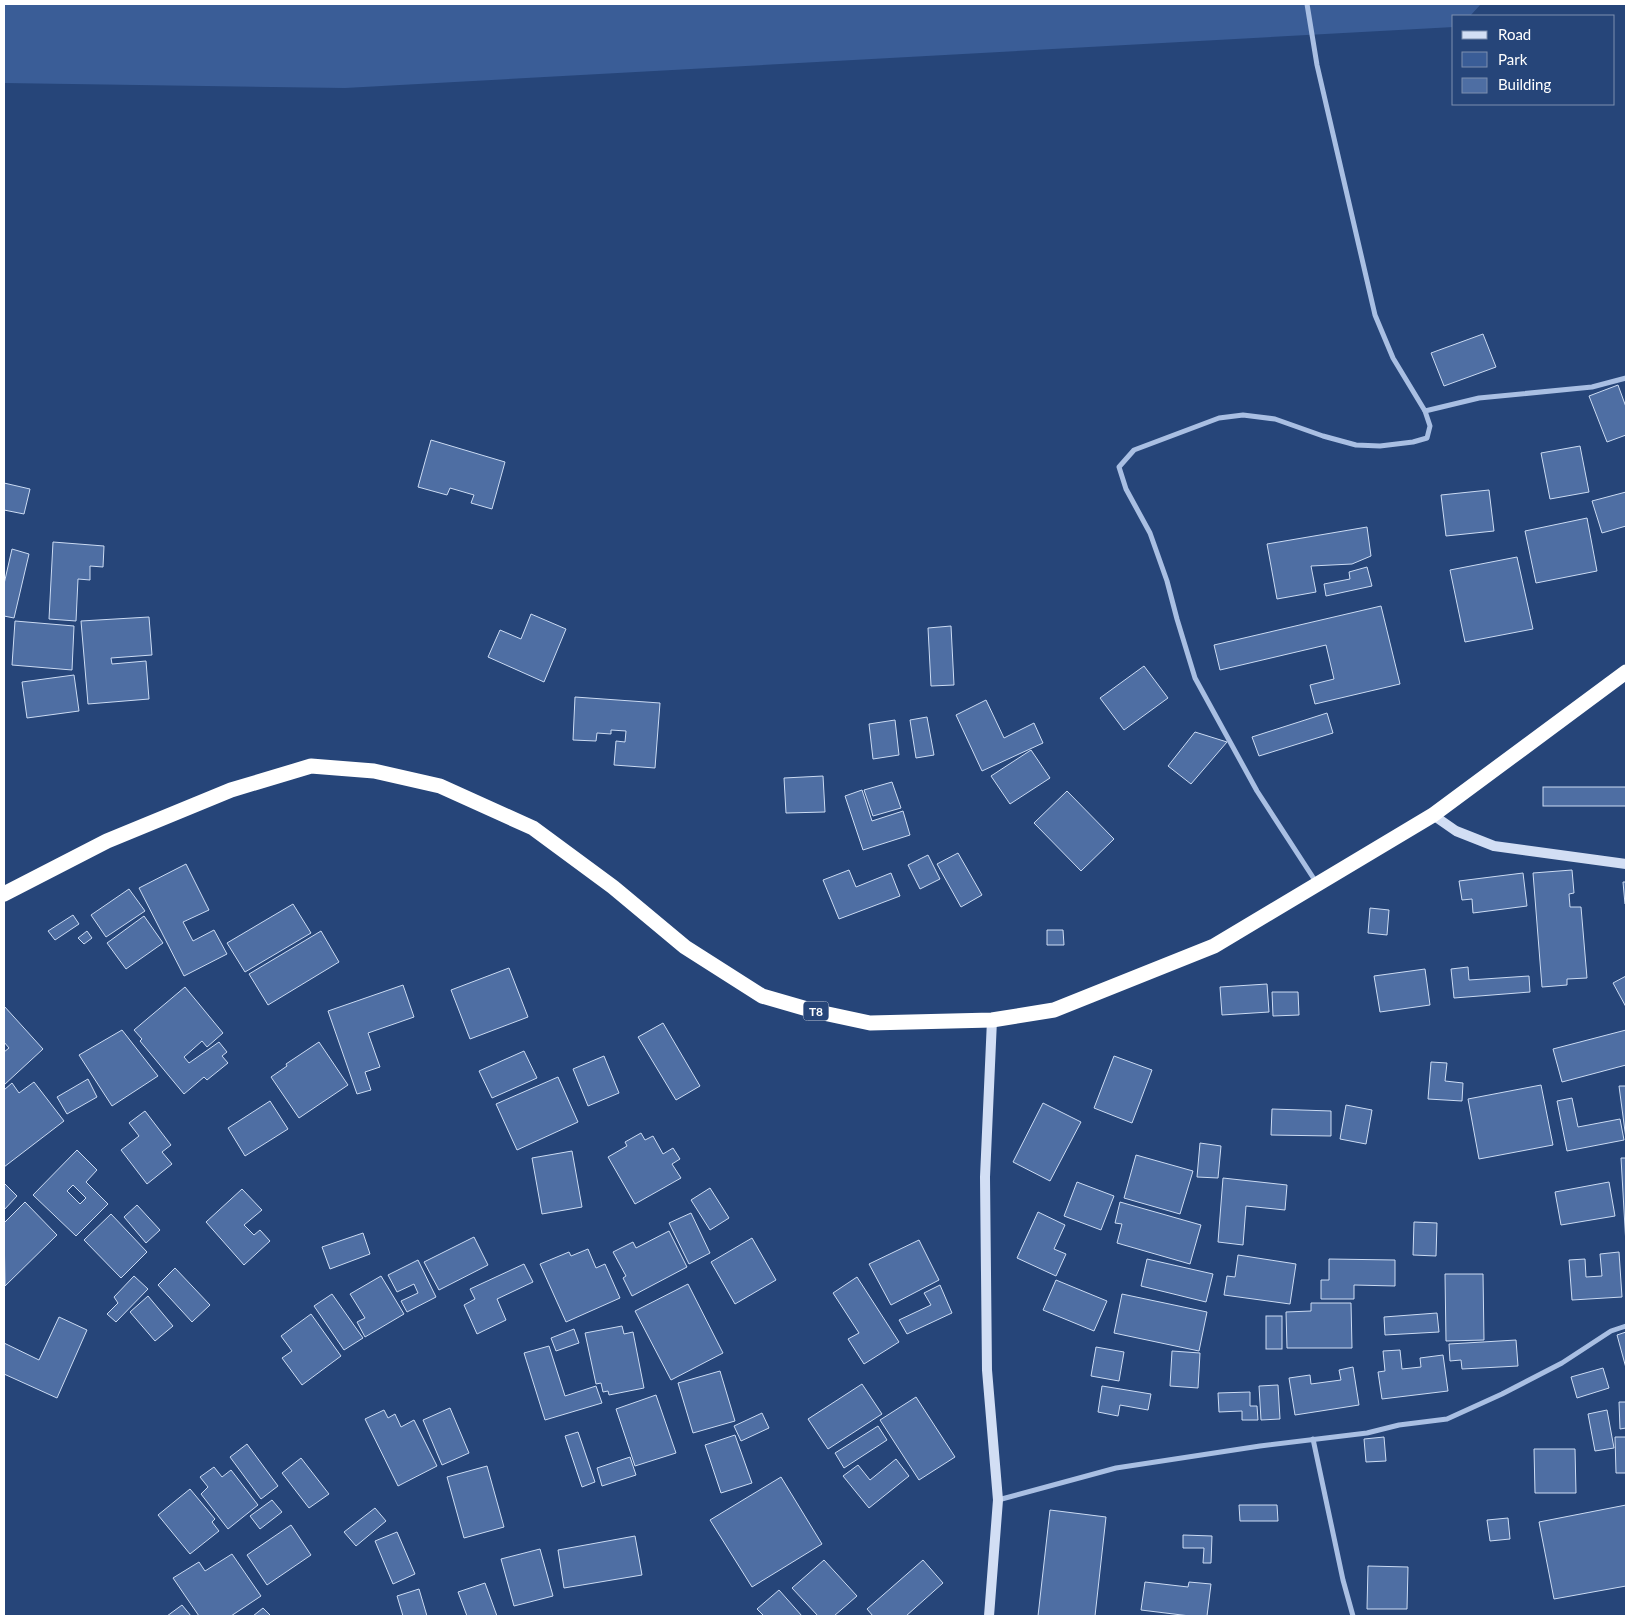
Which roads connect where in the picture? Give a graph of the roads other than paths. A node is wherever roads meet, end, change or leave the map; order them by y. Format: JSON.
{"nodes":[{"id":1,"x":1307,"y":4,"type":"edge"},
{"id":2,"x":1626,"y":378,"type":"edge"},
{"id":3,"x":1425,"y":411,"type":"junction"},
{"id":4,"x":1626,"y":672,"type":"edge"},
{"id":5,"x":1433,"y":815,"type":"junction"},
{"id":6,"x":1626,"y":864,"type":"edge"},
{"id":7,"x":1318,"y":884,"type":"junction"},
{"id":8,"x":4,"y":894,"type":"edge"},
{"id":9,"x":992,"y":1020,"type":"junction"},
{"id":10,"x":1626,"y":1326,"type":"edge"},
{"id":11,"x":1313,"y":1439,"type":"junction"},
{"id":12,"x":998,"y":1500,"type":"junction"},
{"id":13,"x":989,"y":1616,"type":"edge"},
{"id":14,"x":1353,"y":1616,"type":"edge"}],
"edges":[{"from":1,"to":3,"type":"street"},
{"from":2,"to":3,"type":"street"},
{"from":3,"to":7,"type":"street"},
{"from":4,"to":5,"type":"highway","number":"T8"},
{"from":5,"to":6,"type":"street"},
{"from":5,"to":7,"type":"highway","number":"T8"},
{"from":7,"to":9,"type":"highway","number":"T8"},
{"from":8,"to":9,"type":"highway","number":"T8"},
{"from":9,"to":12,"type":"street"},
{"from":10,"to":11,"type":"street"},
{"from":11,"to":12,"type":"street"},
{"from":11,"to":14,"type":"street"},
{"from":12,"to":13,"type":"street"}]}
